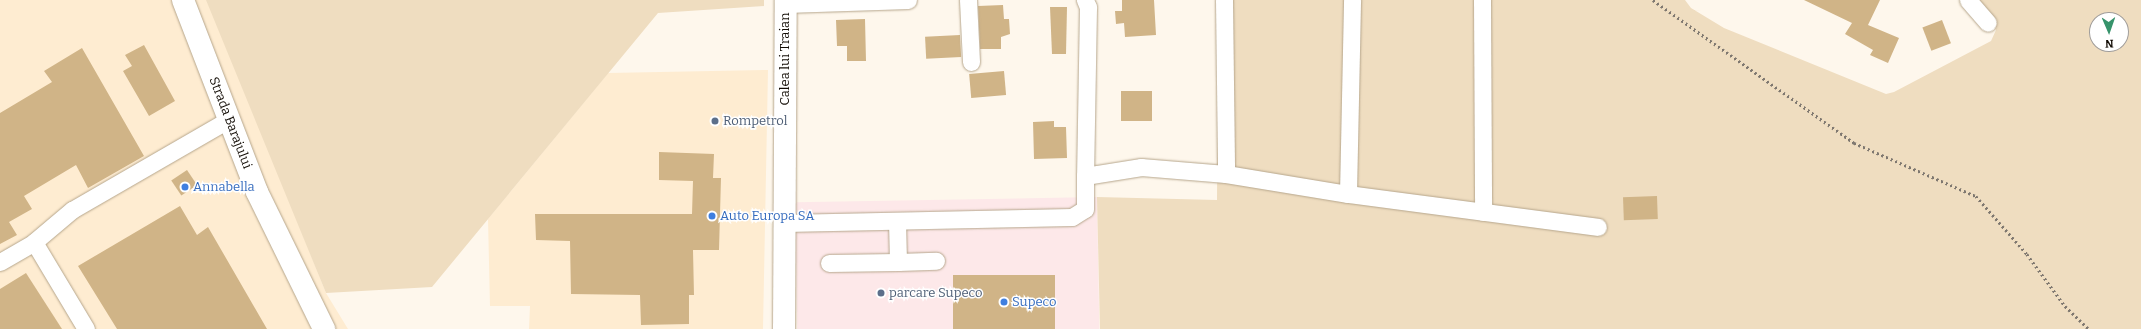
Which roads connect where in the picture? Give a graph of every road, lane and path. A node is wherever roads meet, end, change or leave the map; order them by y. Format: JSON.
{"nodes":[{"id":1,"x":184,"y":0,"type":"edge"},
{"id":2,"x":908,"y":0,"type":"edge"},
{"id":3,"x":968,"y":0,"type":"edge"},
{"id":4,"x":1084,"y":0,"type":"edge"},
{"id":5,"x":1224,"y":0,"type":"edge"},
{"id":6,"x":1352,"y":0,"type":"edge"},
{"id":7,"x":1482,"y":0,"type":"edge"},
{"id":8,"x":1653,"y":0,"type":"edge"},
{"id":9,"x":1968,"y":0,"type":"edge"},
{"id":10,"x":786,"y":2,"type":"edge"},
{"id":11,"x":1988,"y":23,"type":"dead end"},
{"id":12,"x":971,"y":62,"type":"dead end"},
{"id":13,"x":228,"y":120,"type":"junction"},
{"id":14,"x":1226,"y":174,"type":"junction"},
{"id":15,"x":1085,"y":176,"type":"junction"},
{"id":16,"x":1348,"y":194,"type":"junction"},
{"id":17,"x":1483,"y":212,"type":"junction"},
{"id":18,"x":897,"y":221,"type":"junction"},
{"id":19,"x":785,"y":223,"type":"junction"},
{"id":20,"x":1598,"y":227,"type":"dead end"},
{"id":21,"x":34,"y":242,"type":"junction"},
{"id":22,"x":936,"y":261,"type":"dead end"},
{"id":23,"x":0,"y":262,"type":"edge"},
{"id":24,"x":898,"y":262,"type":"junction"},
{"id":25,"x":829,"y":263,"type":"dead end"},
{"id":26,"x":86,"y":329,"type":"edge"},
{"id":27,"x":324,"y":329,"type":"edge"},
{"id":28,"x":784,"y":329,"type":"edge"},
{"id":29,"x":2089,"y":329,"type":"edge"}],
"edges":[{"from":1,"to":13,"type":"main road","name":"Strada Barajului"},
{"from":2,"to":10,"type":"street","name":"Calea lui Traian"},
{"from":3,"to":12,"type":"street"},
{"from":4,"to":15,"type":"street"},
{"from":5,"to":14,"type":"street"},
{"from":6,"to":16,"type":"street"},
{"from":7,"to":17,"type":"street"},
{"from":8,"to":29,"type":"path"},
{"from":9,"to":11,"type":"street"},
{"from":10,"to":19,"type":"main road","name":"Calea lui Traian"},
{"from":13,"to":21,"type":"street"},
{"from":13,"to":27,"type":"main road","name":"Strada Barajului"},
{"from":14,"to":15,"type":"street"},
{"from":14,"to":16,"type":"street"},
{"from":15,"to":18,"type":"street"},
{"from":16,"to":17,"type":"street"},
{"from":17,"to":20,"type":"street"},
{"from":18,"to":19,"type":"street"},
{"from":18,"to":24,"type":"street"},
{"from":19,"to":28,"type":"main road","name":"Calea lui Traian"},
{"from":21,"to":23,"type":"street"},
{"from":21,"to":26,"type":"street"},
{"from":22,"to":24,"type":"street"},
{"from":24,"to":25,"type":"street"}]}
